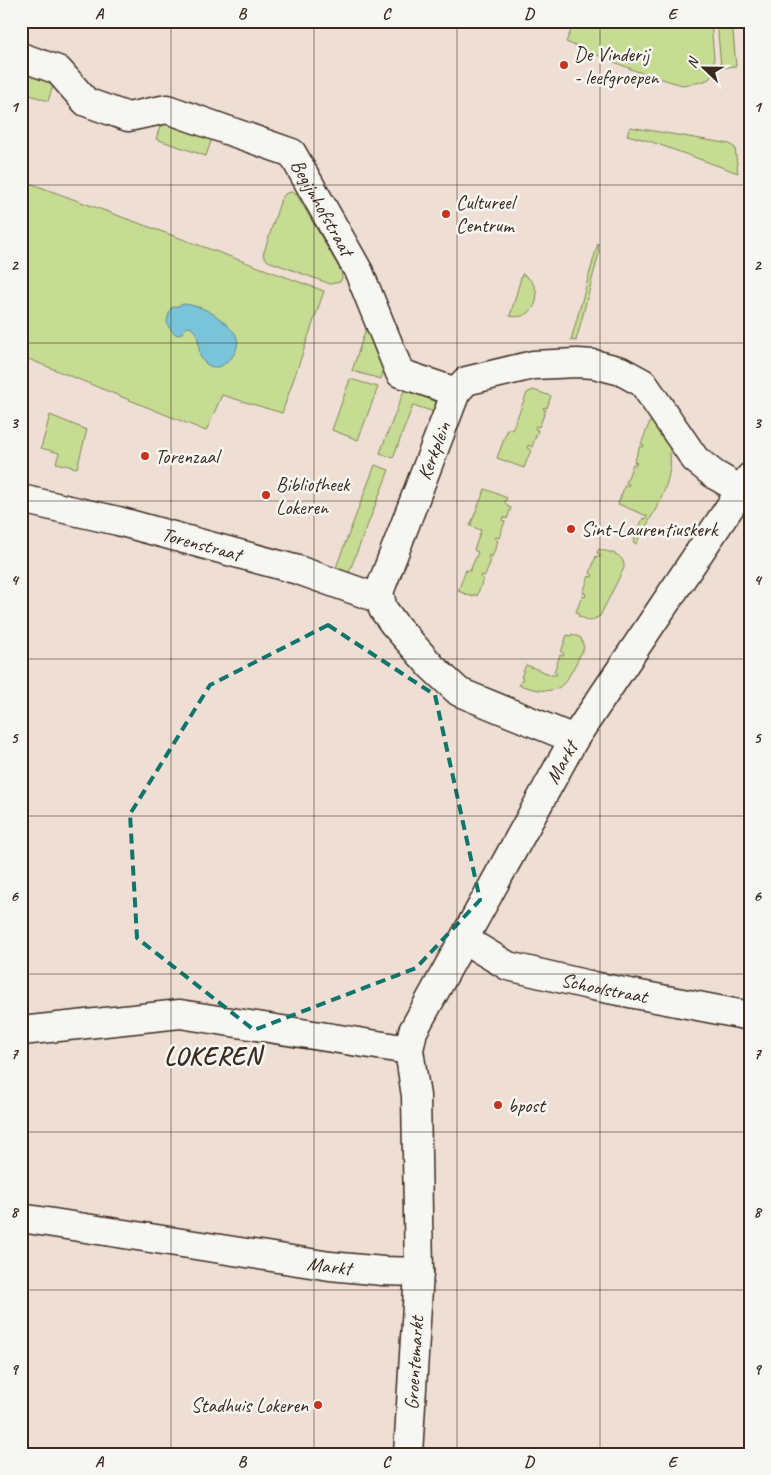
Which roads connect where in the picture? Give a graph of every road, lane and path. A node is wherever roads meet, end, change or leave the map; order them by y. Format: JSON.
{"nodes":[{"id":1,"x":21,"y":57,"type":"edge"},
{"id":2,"x":456,"y":392,"type":"junction"},
{"id":3,"x":745,"y":484,"type":"edge"},
{"id":4,"x":21,"y":499,"type":"edge"},
{"id":5,"x":380,"y":599,"type":"junction"},
{"id":6,"x":574,"y":739,"type":"junction"},
{"id":7,"x":465,"y":940,"type":"junction"},
{"id":8,"x":750,"y":1016,"type":"edge"},
{"id":9,"x":21,"y":1031,"type":"edge"},
{"id":10,"x":409,"y":1050,"type":"junction"},
{"id":11,"x":21,"y":1218,"type":"edge"},
{"id":12,"x":419,"y":1272,"type":"junction"},
{"id":13,"x":408,"y":1454,"type":"edge"}],
"edges":[{"from":1,"to":2,"type":"street","name":"Begijnhofstraat"},
{"from":2,"to":3,"type":"street"},
{"from":2,"to":5,"type":"street","name":"Kerkplein"},
{"from":3,"to":6,"type":"street","name":"Markt"},
{"from":4,"to":5,"type":"street","name":"Torenstraat"},
{"from":5,"to":6,"type":"street"},
{"from":6,"to":7,"type":"street","name":"Markt"},
{"from":7,"to":8,"type":"street","name":"Schoolstraat"},
{"from":7,"to":10,"type":"street","name":"Markt"},
{"from":9,"to":10,"type":"street"},
{"from":10,"to":12,"type":"street","name":"Markt"},
{"from":11,"to":12,"type":"street","name":"Markt"},
{"from":12,"to":13,"type":"street","name":"Groentemarkt"}]}
